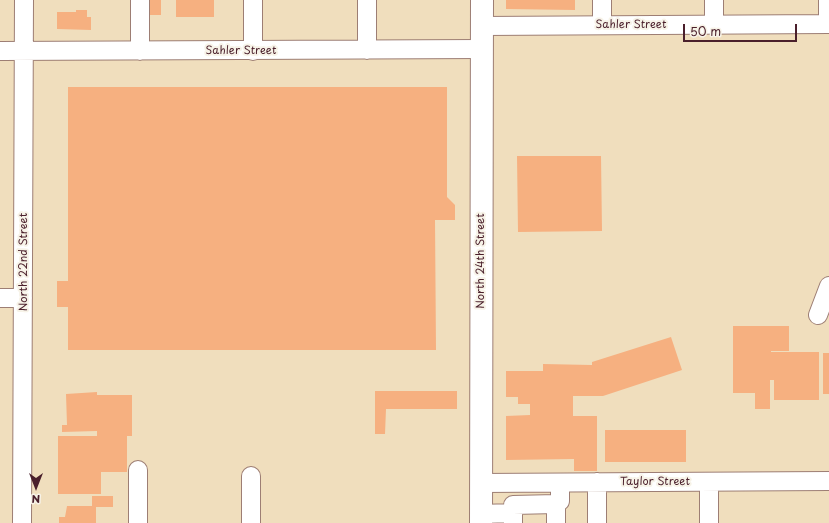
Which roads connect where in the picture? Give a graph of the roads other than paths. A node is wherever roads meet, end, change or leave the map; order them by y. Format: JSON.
{"nodes":[{"id":1,"x":24,"y":0,"type":"edge"},
{"id":2,"x":140,"y":0,"type":"edge"},
{"id":3,"x":253,"y":0,"type":"edge"},
{"id":4,"x":367,"y":0,"type":"edge"},
{"id":5,"x":482,"y":0,"type":"edge"},
{"id":6,"x":602,"y":0,"type":"edge"},
{"id":7,"x":714,"y":0,"type":"edge"},
{"id":8,"x":828,"y":0,"type":"edge"},
{"id":9,"x":828,"y":24,"type":"edge"},
{"id":10,"x":714,"y":25,"type":"junction"},
{"id":11,"x":482,"y":26,"type":"junction"},
{"id":12,"x":602,"y":26,"type":"junction"},
{"id":13,"x":482,"y":49,"type":"junction"},
{"id":14,"x":366,"y":50,"type":"junction"},
{"id":15,"x":0,"y":51,"type":"edge"},
{"id":16,"x":24,"y":51,"type":"junction"},
{"id":17,"x":140,"y":51,"type":"junction"},
{"id":18,"x":253,"y":51,"type":"junction"},
{"id":19,"x":829,"y":286,"type":"edge"},
{"id":20,"x":0,"y":298,"type":"edge"},
{"id":21,"x":23,"y":298,"type":"junction"},
{"id":22,"x":818,"y":315,"type":"dead end"},
{"id":23,"x":138,"y":470,"type":"dead end"},
{"id":24,"x":251,"y":476,"type":"dead end"},
{"id":25,"x":829,"y":481,"type":"edge"},
{"id":26,"x":597,"y":482,"type":"junction"},
{"id":27,"x":709,"y":482,"type":"junction"},
{"id":28,"x":480,"y":483,"type":"junction"},
{"id":29,"x":513,"y":483,"type":"junction"},
{"id":30,"x":560,"y":483,"type":"junction"},
{"id":31,"x":556,"y":504,"type":"junction"},
{"id":32,"x":513,"y":514,"type":"edge"},
{"id":33,"x":481,"y":518,"type":"edge"},
{"id":34,"x":22,"y":523,"type":"edge"},
{"id":35,"x":138,"y":523,"type":"edge"},
{"id":36,"x":251,"y":523,"type":"edge"},
{"id":37,"x":556,"y":523,"type":"edge"},
{"id":38,"x":597,"y":523,"type":"edge"},
{"id":39,"x":709,"y":523,"type":"edge"}],
"edges":[{"from":1,"to":16,"type":"street","name":"North 22nd Street"},
{"from":2,"to":17,"type":"street"},
{"from":3,"to":18,"type":"street"},
{"from":4,"to":14,"type":"street"},
{"from":5,"to":11,"type":"main road","name":"North 24th Street"},
{"from":6,"to":12,"type":"street"},
{"from":7,"to":10,"type":"street"},
{"from":8,"to":9,"type":"street"},
{"from":9,"to":10,"type":"street","name":"Sahler Street"},
{"from":10,"to":12,"type":"street","name":"Sahler Street"},
{"from":11,"to":12,"type":"street","name":"Sahler Street"},
{"from":11,"to":13,"type":"main road","name":"North 24th Street"},
{"from":13,"to":14,"type":"street","name":"Sahler Street"},
{"from":13,"to":28,"type":"main road","name":"North 24th Street"},
{"from":14,"to":18,"type":"street","name":"Sahler Street"},
{"from":15,"to":16,"type":"street","name":"Sahler Street"},
{"from":16,"to":17,"type":"street","name":"Sahler Street"},
{"from":16,"to":21,"type":"street","name":"North 22nd Street"},
{"from":17,"to":18,"type":"street","name":"Sahler Street"},
{"from":19,"to":22,"type":"street"},
{"from":20,"to":21,"type":"street"},
{"from":21,"to":34,"type":"street","name":"North 22nd Street"},
{"from":23,"to":35,"type":"street"},
{"from":24,"to":36,"type":"street"},
{"from":25,"to":27,"type":"street","name":"Taylor Street"},
{"from":26,"to":27,"type":"street","name":"Taylor Street"},
{"from":26,"to":30,"type":"street","name":"Taylor Street"},
{"from":26,"to":38,"type":"street"},
{"from":27,"to":39,"type":"street"},
{"from":28,"to":29,"type":"street","name":"Taylor Street"},
{"from":28,"to":33,"type":"main road","name":"North 24th Street"},
{"from":29,"to":30,"type":"street","name":"Taylor Street"},
{"from":29,"to":32,"type":"street"},
{"from":30,"to":31,"type":"street"},
{"from":31,"to":32,"type":"street"},
{"from":31,"to":37,"type":"street"},
{"from":32,"to":33,"type":"street"}]}
